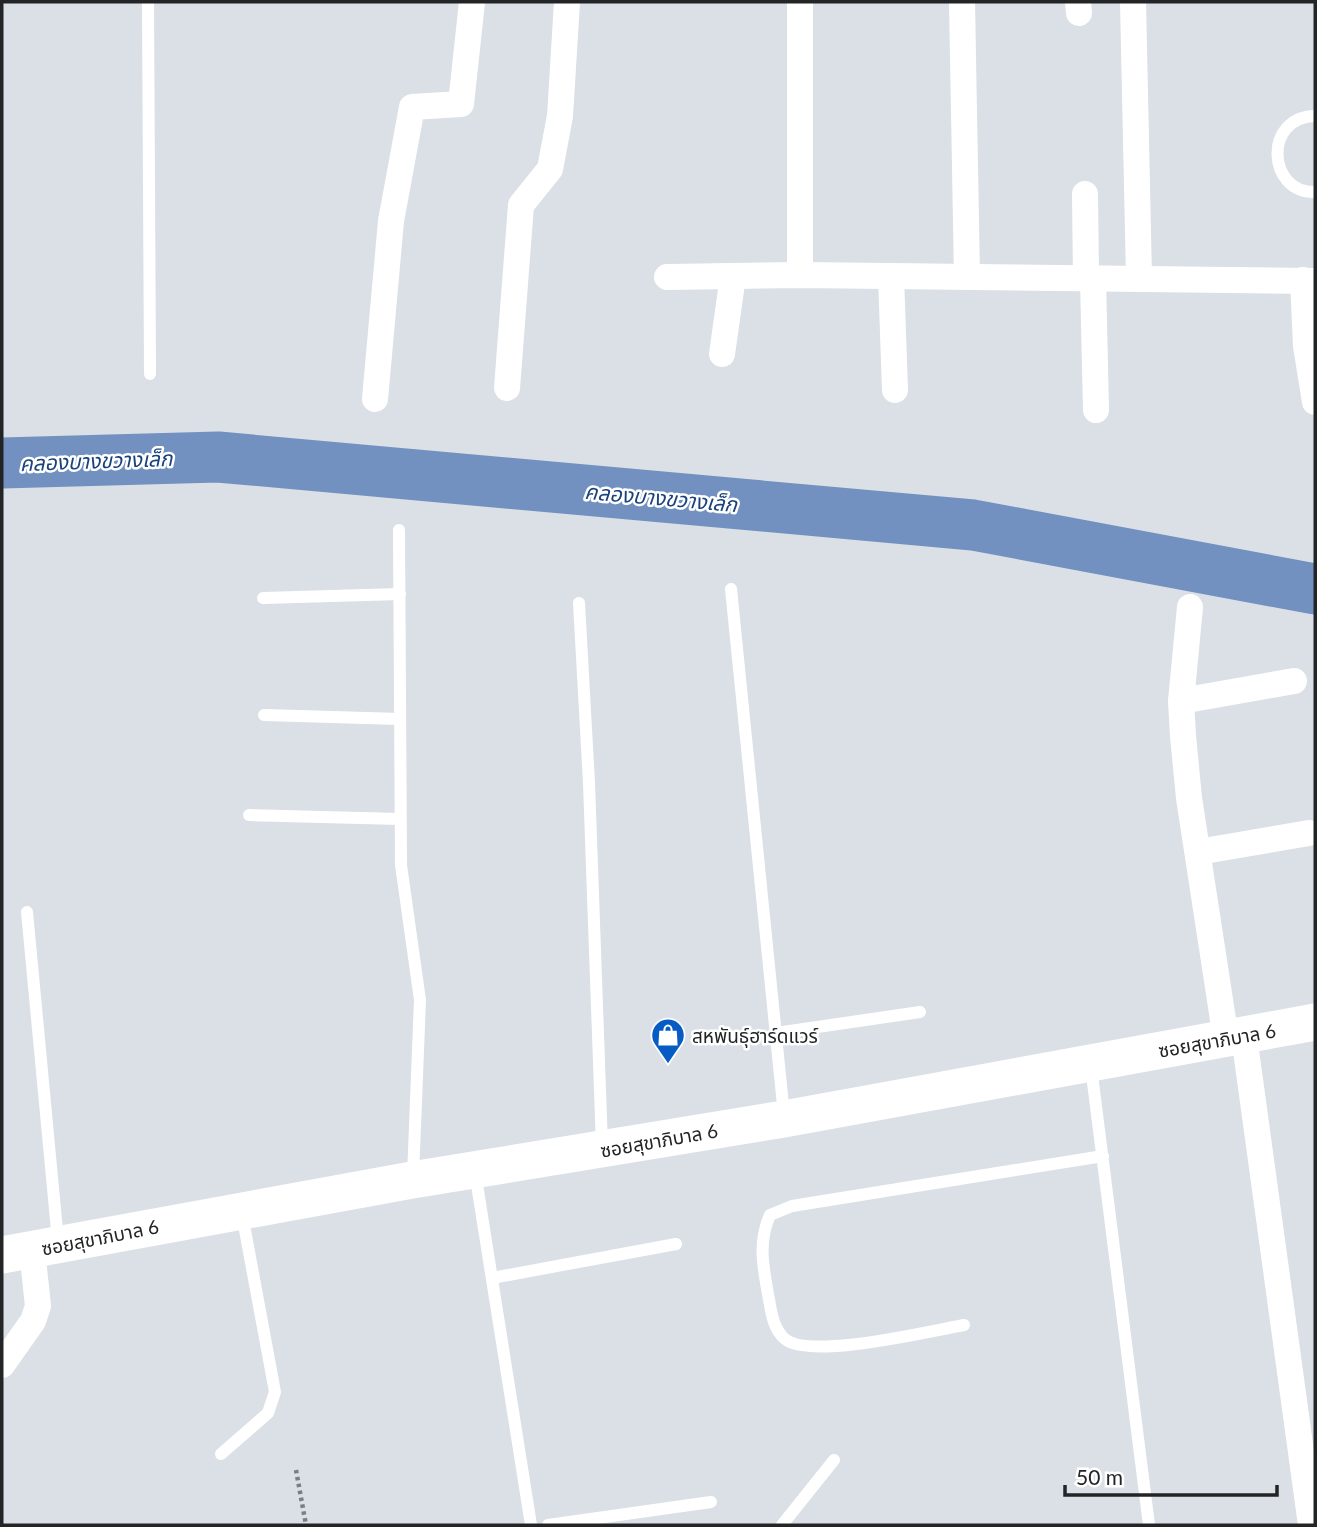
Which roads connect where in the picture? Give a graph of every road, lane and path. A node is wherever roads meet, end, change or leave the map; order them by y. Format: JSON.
{"nodes":[{"id":1,"x":148,"y":2,"type":"edge"},
{"id":2,"x":471,"y":2,"type":"edge"},
{"id":3,"x":567,"y":2,"type":"edge"},
{"id":4,"x":800,"y":2,"type":"edge"},
{"id":5,"x":962,"y":2,"type":"edge"},
{"id":6,"x":1133,"y":2,"type":"edge"},
{"id":7,"x":1315,"y":116,"type":"edge"},
{"id":8,"x":1315,"y":192,"type":"edge"},
{"id":9,"x":1085,"y":194,"type":"dead end"},
{"id":10,"x":800,"y":275,"type":"junction"},
{"id":11,"x":733,"y":276,"type":"junction"},
{"id":12,"x":891,"y":276,"type":"junction"},
{"id":13,"x":967,"y":276,"type":"junction"},
{"id":14,"x":667,"y":277,"type":"dead end"},
{"id":15,"x":1090,"y":277,"type":"junction"},
{"id":16,"x":1139,"y":278,"type":"junction"},
{"id":17,"x":1309,"y":280,"type":"edge"},
{"id":18,"x":722,"y":354,"type":"dead end"},
{"id":19,"x":150,"y":374,"type":"dead end"},
{"id":20,"x":507,"y":388,"type":"dead end"},
{"id":21,"x":895,"y":390,"type":"dead end"},
{"id":22,"x":375,"y":399,"type":"dead end"},
{"id":23,"x":1315,"y":402,"type":"edge"},
{"id":24,"x":1096,"y":410,"type":"dead end"},
{"id":25,"x":399,"y":530,"type":"dead end"},
{"id":26,"x":731,"y":589,"type":"dead end"},
{"id":27,"x":400,"y":594,"type":"junction"},
{"id":28,"x":263,"y":598,"type":"dead end"},
{"id":29,"x":579,"y":603,"type":"dead end"},
{"id":30,"x":1190,"y":607,"type":"dead end"},
{"id":31,"x":1294,"y":681,"type":"dead end"},
{"id":32,"x":1181,"y":701,"type":"junction"},
{"id":33,"x":264,"y":715,"type":"dead end"},
{"id":34,"x":400,"y":719,"type":"junction"},
{"id":35,"x":249,"y":815,"type":"dead end"},
{"id":36,"x":400,"y":819,"type":"junction"},
{"id":37,"x":1308,"y":833,"type":"dead end"},
{"id":38,"x":1198,"y":852,"type":"junction"},
{"id":39,"x":27,"y":912,"type":"dead end"},
{"id":40,"x":920,"y":1012,"type":"dead end"},
{"id":41,"x":1315,"y":1022,"type":"edge"},
{"id":42,"x":776,"y":1033,"type":"junction"},
{"id":43,"x":1235,"y":1037,"type":"junction"},
{"id":44,"x":1091,"y":1063,"type":"junction"},
{"id":45,"x":785,"y":1119,"type":"junction"},
{"id":46,"x":602,"y":1150,"type":"junction"},
{"id":47,"x":1103,"y":1156,"type":"junction"},
{"id":48,"x":475,"y":1171,"type":"junction"},
{"id":49,"x":412,"y":1180,"type":"junction"},
{"id":50,"x":241,"y":1210,"type":"junction"},
{"id":51,"x":676,"y":1244,"type":"dead end"},
{"id":52,"x":31,"y":1250,"type":"edge"},
{"id":53,"x":492,"y":1278,"type":"junction"},
{"id":54,"x":964,"y":1325,"type":"dead end"},
{"id":55,"x":2,"y":1365,"type":"edge"},
{"id":56,"x":221,"y":1454,"type":"dead end"},
{"id":57,"x":834,"y":1461,"type":"dead end"},
{"id":58,"x":296,"y":1470,"type":"dead end"},
{"id":59,"x":711,"y":1502,"type":"dead end"},
{"id":60,"x":306,"y":1525,"type":"edge"},
{"id":61,"x":530,"y":1525,"type":"edge"},
{"id":62,"x":548,"y":1525,"type":"edge"},
{"id":63,"x":782,"y":1525,"type":"edge"},
{"id":64,"x":1149,"y":1525,"type":"edge"},
{"id":65,"x":1311,"y":1525,"type":"edge"}],
"edges":[{"from":1,"to":19,"type":"lane"},
{"from":2,"to":22,"type":"street"},
{"from":3,"to":20,"type":"street"},
{"from":4,"to":10,"type":"street"},
{"from":5,"to":13,"type":"street"},
{"from":6,"to":16,"type":"street"},
{"from":7,"to":8,"type":"lane"},
{"from":9,"to":15,"type":"street"},
{"from":10,"to":11,"type":"street"},
{"from":10,"to":12,"type":"street"},
{"from":11,"to":14,"type":"street"},
{"from":11,"to":18,"type":"street"},
{"from":12,"to":13,"type":"street"},
{"from":12,"to":21,"type":"street"},
{"from":13,"to":15,"type":"street"},
{"from":15,"to":16,"type":"street"},
{"from":15,"to":24,"type":"street"},
{"from":16,"to":17,"type":"street"},
{"from":17,"to":23,"type":"street"},
{"from":25,"to":27,"type":"lane"},
{"from":26,"to":42,"type":"lane"},
{"from":27,"to":28,"type":"lane"},
{"from":27,"to":34,"type":"lane"},
{"from":29,"to":46,"type":"lane"},
{"from":30,"to":32,"type":"street"},
{"from":31,"to":32,"type":"street"},
{"from":32,"to":38,"type":"street"},
{"from":33,"to":34,"type":"lane"},
{"from":34,"to":36,"type":"lane"},
{"from":35,"to":36,"type":"lane"},
{"from":36,"to":49,"type":"lane"},
{"from":37,"to":38,"type":"street"},
{"from":38,"to":43,"type":"street"},
{"from":39,"to":52,"type":"lane"},
{"from":40,"to":42,"type":"lane"},
{"from":41,"to":43,"type":"street","name":"ซอยสุขาภิบาล 6"},
{"from":42,"to":45,"type":"lane"},
{"from":43,"to":44,"type":"street","name":"ซอยสุขาภิบาล 6"},
{"from":43,"to":65,"type":"street"},
{"from":44,"to":45,"type":"street","name":"ซอยสุขาภิบาล 6"},
{"from":44,"to":47,"type":"lane"},
{"from":45,"to":46,"type":"street","name":"ซอยสุขาภิบาล 6"},
{"from":46,"to":48,"type":"street","name":"ซอยสุขาภิบาล 6"},
{"from":47,"to":54,"type":"lane"},
{"from":47,"to":64,"type":"lane"},
{"from":48,"to":49,"type":"street","name":"ซอยสุขาภิบาล 6"},
{"from":48,"to":53,"type":"lane"},
{"from":49,"to":50,"type":"street","name":"ซอยสุขาภิบาล 6"},
{"from":50,"to":52,"type":"street","name":"ซอยสุขาภิบาล 6"},
{"from":50,"to":56,"type":"lane"},
{"from":51,"to":53,"type":"lane"},
{"from":52,"to":55,"type":"street"},
{"from":53,"to":61,"type":"lane"},
{"from":57,"to":63,"type":"lane"},
{"from":58,"to":60,"type":"path"},
{"from":59,"to":62,"type":"lane"}]}
